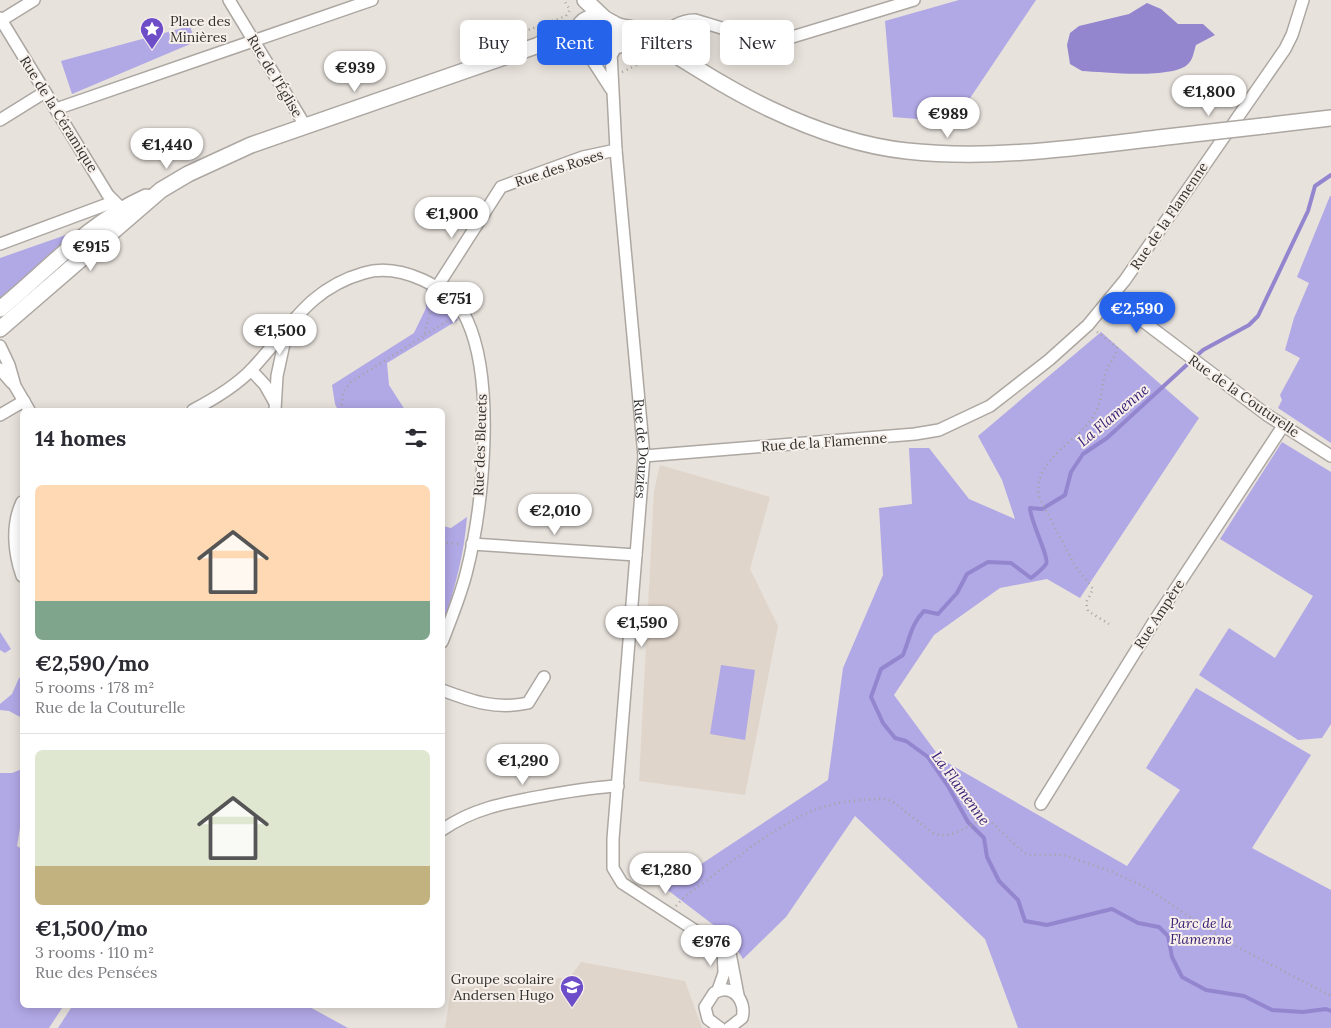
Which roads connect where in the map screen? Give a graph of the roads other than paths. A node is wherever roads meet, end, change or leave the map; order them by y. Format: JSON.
{"nodes":[{"id":1,"x":34,"y":0,"type":"edge"},
{"id":2,"x":229,"y":0,"type":"edge"},
{"id":3,"x":372,"y":0,"type":"edge"},
{"id":4,"x":577,"y":0,"type":"edge"},
{"id":5,"x":585,"y":0,"type":"edge"},
{"id":6,"x":914,"y":0,"type":"edge"},
{"id":7,"x":1303,"y":0,"type":"edge"},
{"id":8,"x":894,"y":2,"type":"edge"},
{"id":9,"x":1,"y":20,"type":"edge"},
{"id":10,"x":580,"y":20,"type":"edge"},
{"id":11,"x":588,"y":20,"type":"edge"},
{"id":12,"x":608,"y":20,"type":"joint"},
{"id":13,"x":710,"y":24,"type":"edge"},
{"id":14,"x":612,"y":27,"type":"edge"},
{"id":15,"x":254,"y":40,"type":"junction"},
{"id":16,"x":536,"y":46,"type":"edge"},
{"id":17,"x":622,"y":46,"type":"edge"},
{"id":18,"x":613,"y":49,"type":"junction"},
{"id":19,"x":594,"y":65,"type":"edge"},
{"id":20,"x":692,"y":65,"type":"edge"},
{"id":21,"x":611,"y":89,"type":"junction"},
{"id":22,"x":45,"y":92,"type":"junction"},
{"id":23,"x":56,"y":109,"type":"junction"},
{"id":24,"x":1331,"y":118,"type":"edge"},
{"id":25,"x":0,"y":120,"type":"edge"},
{"id":26,"x":306,"y":126,"type":"junction"},
{"id":27,"x":616,"y":150,"type":"junction"},
{"id":28,"x":161,"y":190,"type":"junction"},
{"id":29,"x":117,"y":205,"type":"junction"},
{"id":30,"x":0,"y":244,"type":"edge"},
{"id":31,"x":437,"y":287,"type":"junction"},
{"id":32,"x":1111,"y":297,"type":"junction"},
{"id":33,"x":0,"y":309,"type":"edge"},
{"id":34,"x":288,"y":323,"type":"junction"},
{"id":35,"x":0,"y":329,"type":"edge"},
{"id":36,"x":0,"y":341,"type":"edge"},
{"id":37,"x":0,"y":346,"type":"edge"},
{"id":38,"x":260,"y":359,"type":"junction"},
{"id":39,"x":0,"y":369,"type":"edge"},
{"id":40,"x":251,"y":370,"type":"junction"},
{"id":41,"x":277,"y":376,"type":"junction"},
{"id":42,"x":15,"y":386,"type":"junction"},
{"id":43,"x":274,"y":405,"type":"edge"},
{"id":44,"x":26,"y":406,"type":"edge"},
{"id":45,"x":20,"y":408,"type":"edge"},
{"id":46,"x":196,"y":408,"type":"edge"},
{"id":47,"x":0,"y":415,"type":"edge"},
{"id":48,"x":1283,"y":426,"type":"junction"},
{"id":49,"x":644,"y":456,"type":"junction"},
{"id":50,"x":1331,"y":456,"type":"edge"},
{"id":51,"x":20,"y":509,"type":"edge"},
{"id":52,"x":472,"y":544,"type":"junction"},
{"id":53,"x":636,"y":555,"type":"junction"},
{"id":54,"x":20,"y":568,"type":"edge"},
{"id":55,"x":445,"y":634,"type":"edge"},
{"id":56,"x":544,"y":677,"type":"dead end"},
{"id":57,"x":445,"y":691,"type":"edge"},
{"id":58,"x":618,"y":786,"type":"junction"},
{"id":59,"x":1040,"y":804,"type":"dead end"},
{"id":60,"x":445,"y":828,"type":"edge"},
{"id":61,"x":724,"y":947,"type":"junction"},
{"id":62,"x":718,"y":990,"type":"junction"},
{"id":63,"x":738,"y":995,"type":"junction"},
{"id":64,"x":744,"y":1012,"type":"junction"},
{"id":65,"x":720,"y":1028,"type":"edge"},
{"id":66,"x":729,"y":1028,"type":"edge"},
{"id":67,"x":749,"y":1028,"type":"edge"}],
"edges":[{"from":1,"to":9,"type":"street"},
{"from":2,"to":15,"type":"street","name":"Rue de l'Église"},
{"from":3,"to":15,"type":"street"},
{"from":4,"to":10,"type":"main road"},
{"from":5,"to":12,"type":"main road"},
{"from":6,"to":8,"type":"street"},
{"from":7,"to":32,"type":"street","name":"Rue de la Flamenne"},
{"from":8,"to":13,"type":"street"},
{"from":9,"to":22,"type":"street","name":"Rue de la Céramique"},
{"from":11,"to":12,"type":"main road"},
{"from":14,"to":18,"type":"main road"},
{"from":15,"to":23,"type":"street"},
{"from":15,"to":26,"type":"street","name":"Rue de l'Église"},
{"from":16,"to":26,"type":"main road"},
{"from":17,"to":18,"type":"main road"},
{"from":18,"to":21,"type":"street","name":"Rue de Douzies"},
{"from":19,"to":21,"type":"street","name":"Rue de Douzies"},
{"from":20,"to":24,"type":"main road","bridge":true},
{"from":21,"to":27,"type":"street","name":"Rue de Douzies"},
{"from":22,"to":23,"type":"street","name":"Rue de la Céramique"},
{"from":22,"to":25,"type":"street"},
{"from":23,"to":29,"type":"street","name":"Rue de la Céramique"},
{"from":26,"to":28,"type":"main road"},
{"from":27,"to":31,"type":"street","name":"Rue des Roses"},
{"from":27,"to":49,"type":"street","name":"Rue de Douzies"},
{"from":28,"to":29,"type":"main road"},
{"from":28,"to":35,"type":"main road"},
{"from":29,"to":30,"type":"street"},
{"from":29,"to":33,"type":"main road"},
{"from":31,"to":34,"type":"street","name":"Rue des Bleuets"},
{"from":31,"to":52,"type":"street","name":"Rue des Bleuets"},
{"from":32,"to":48,"type":"street","name":"Rue de la Couturelle"},
{"from":32,"to":49,"type":"street","name":"Rue de la Flamenne"},
{"from":34,"to":38,"type":"street","name":"Rue des Bleuets"},
{"from":34,"to":41,"type":"street"},
{"from":35,"to":36,"type":"main road"},
{"from":37,"to":42,"type":"street"},
{"from":38,"to":40,"type":"street","name":"Rue des Bleuets"},
{"from":38,"to":41,"type":"street"},
{"from":39,"to":42,"type":"street"},
{"from":40,"to":43,"type":"street"},
{"from":40,"to":46,"type":"street","name":"Rue des Bleuets"},
{"from":41,"to":43,"type":"street"},
{"from":42,"to":44,"type":"street"},
{"from":45,"to":47,"type":"street"},
{"from":48,"to":50,"type":"street","name":"Rue de la Couturelle"},
{"from":48,"to":59,"type":"street","name":"Rue Ampère"},
{"from":49,"to":53,"type":"street","name":"Rue de Douzies"},
{"from":51,"to":54,"type":"street"},
{"from":52,"to":53,"type":"street"},
{"from":52,"to":55,"type":"street","name":"Rue des Bleuets"},
{"from":53,"to":58,"type":"street","name":"Rue de Douzies"},
{"from":56,"to":57,"type":"street"},
{"from":58,"to":60,"type":"street"},
{"from":58,"to":61,"type":"street","name":"Rue de Douzies"},
{"from":61,"to":62,"type":"street"},
{"from":61,"to":63,"type":"street"},
{"from":62,"to":63,"type":"street"},
{"from":62,"to":65,"type":"street"},
{"from":63,"to":64,"type":"street"},
{"from":64,"to":66,"type":"street"},
{"from":64,"to":67,"type":"street"}]}
